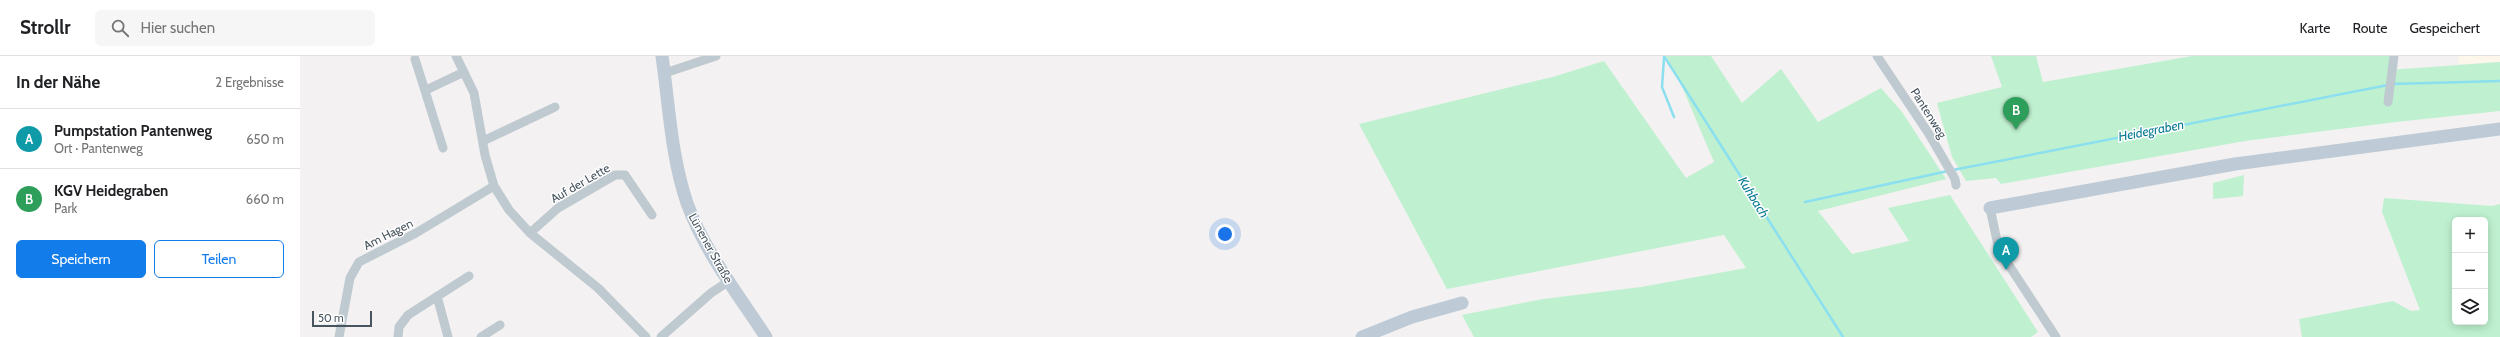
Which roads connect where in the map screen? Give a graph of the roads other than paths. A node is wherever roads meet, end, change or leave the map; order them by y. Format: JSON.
{"nodes":[{"id":1,"x":456,"y":56,"type":"edge"},
{"id":2,"x":662,"y":56,"type":"edge"},
{"id":3,"x":716,"y":56,"type":"edge"},
{"id":4,"x":1877,"y":56,"type":"edge"},
{"id":5,"x":2394,"y":56,"type":"edge"},
{"id":6,"x":416,"y":59,"type":"dead end"},
{"id":7,"x":464,"y":72,"type":"junction"},
{"id":8,"x":664,"y":73,"type":"junction"},
{"id":9,"x":426,"y":90,"type":"junction"},
{"id":10,"x":2388,"y":102,"type":"dead end"},
{"id":11,"x":555,"y":107,"type":"dead end"},
{"id":12,"x":2500,"y":129,"type":"edge"},
{"id":13,"x":483,"y":141,"type":"junction"},
{"id":14,"x":443,"y":148,"type":"dead end"},
{"id":15,"x":1954,"y":180,"type":"dead end"},
{"id":16,"x":494,"y":186,"type":"junction"},
{"id":17,"x":1990,"y":208,"type":"joint"},
{"id":18,"x":652,"y":215,"type":"dead end"},
{"id":19,"x":530,"y":233,"type":"junction"},
{"id":20,"x":469,"y":276,"type":"dead end"},
{"id":21,"x":729,"y":281,"type":"junction"},
{"id":22,"x":437,"y":296,"type":"junction"},
{"id":23,"x":1462,"y":303,"type":"dead end"},
{"id":24,"x":500,"y":325,"type":"dead end"},
{"id":25,"x":339,"y":337,"type":"edge"},
{"id":26,"x":398,"y":337,"type":"edge"},
{"id":27,"x":448,"y":337,"type":"edge"},
{"id":28,"x":481,"y":337,"type":"edge"},
{"id":29,"x":646,"y":337,"type":"edge"},
{"id":30,"x":661,"y":337,"type":"edge"},
{"id":31,"x":766,"y":337,"type":"edge"},
{"id":32,"x":1362,"y":337,"type":"edge"},
{"id":33,"x":2056,"y":337,"type":"edge"}],
"edges":[{"from":1,"to":7,"type":"street"},
{"from":2,"to":8,"type":"main road","name":"Lünener Straße"},
{"from":3,"to":8,"type":"street"},
{"from":4,"to":15,"type":"street","name":"Pantenweg"},
{"from":5,"to":10,"type":"street"},
{"from":6,"to":9,"type":"street"},
{"from":7,"to":9,"type":"street"},
{"from":7,"to":13,"type":"street"},
{"from":8,"to":21,"type":"main road","name":"Lünener Straße"},
{"from":9,"to":14,"type":"street"},
{"from":11,"to":13,"type":"street"},
{"from":12,"to":17,"type":"main road"},
{"from":13,"to":16,"type":"street"},
{"from":16,"to":19,"type":"street"},
{"from":16,"to":25,"type":"street","name":"Am Hagen"},
{"from":17,"to":33,"type":"street"},
{"from":18,"to":19,"type":"street","name":"Auf der Lette"},
{"from":19,"to":29,"type":"street"},
{"from":20,"to":22,"type":"street"},
{"from":21,"to":30,"type":"street"},
{"from":21,"to":31,"type":"main road","name":"Lünener Straße"},
{"from":22,"to":26,"type":"street"},
{"from":22,"to":27,"type":"street"},
{"from":23,"to":32,"type":"main road"},
{"from":24,"to":28,"type":"street"}]}
